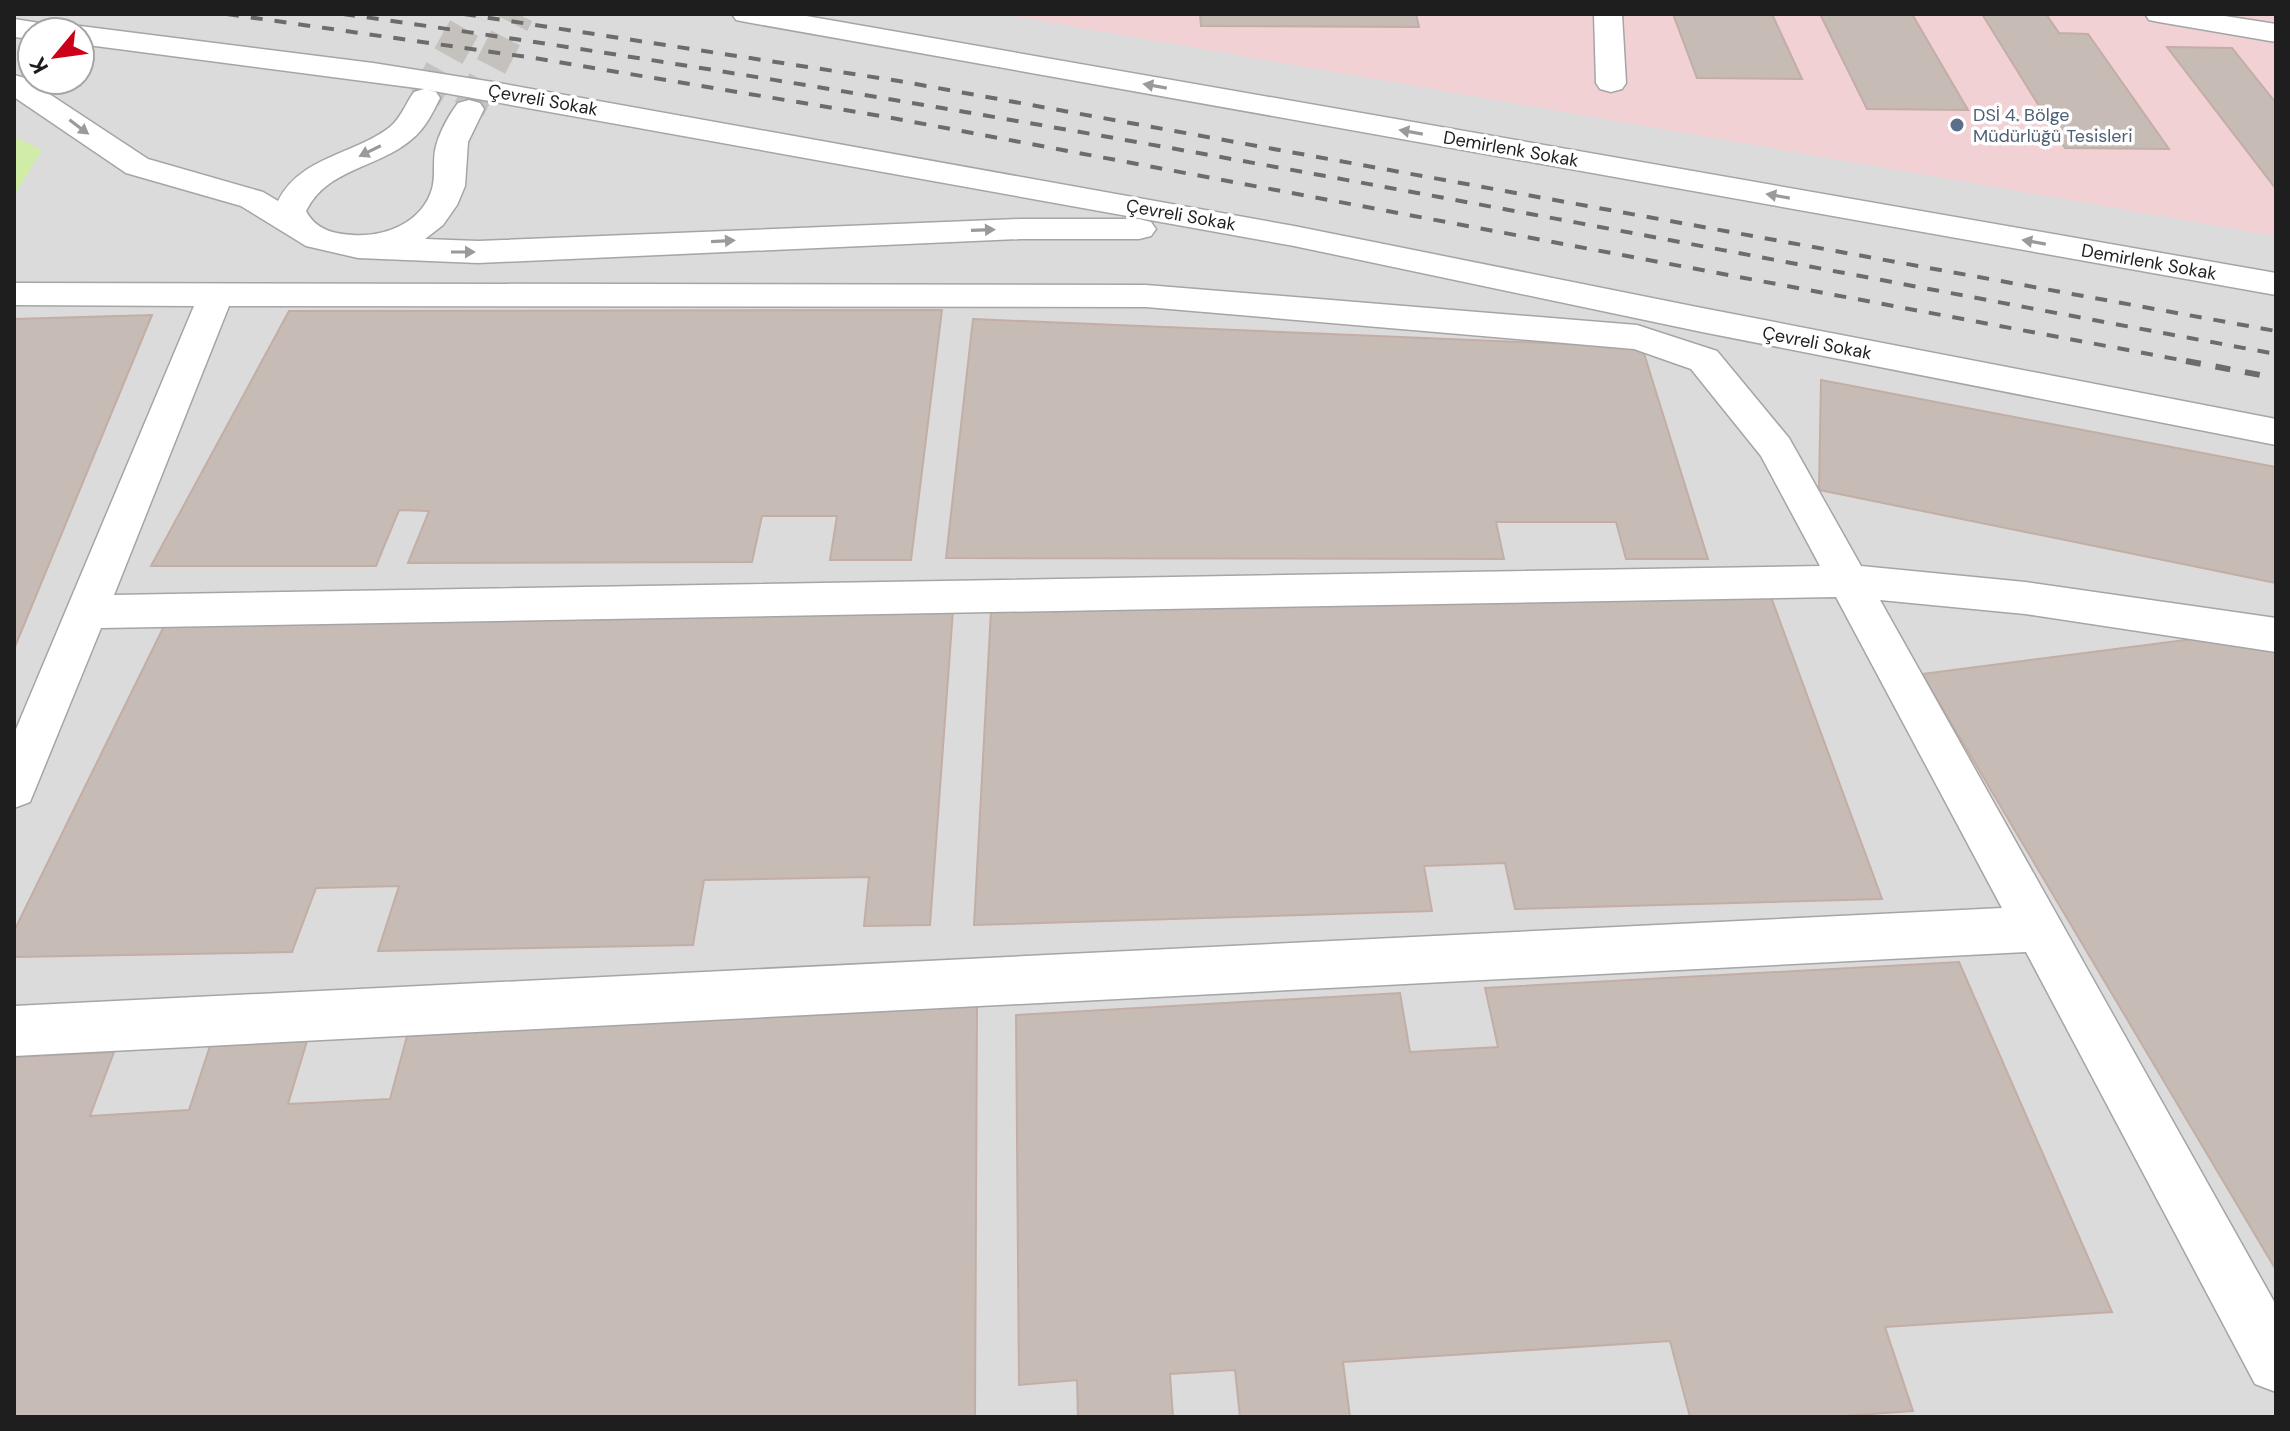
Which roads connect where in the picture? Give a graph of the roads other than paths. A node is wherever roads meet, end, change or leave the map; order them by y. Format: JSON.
{"nodes":[{"id":1,"x":746,"y":14,"type":"edge"},
{"id":2,"x":1608,"y":14,"type":"edge"},
{"id":3,"x":2159,"y":14,"type":"edge"},
{"id":4,"x":2276,"y":33,"type":"edge"},
{"id":5,"x":96,"y":37,"type":"edge"},
{"id":6,"x":1611,"y":83,"type":"dead end"},
{"id":7,"x":14,"y":84,"type":"edge"},
{"id":8,"x":425,"y":98,"type":"tunnel mouth"},
{"id":9,"x":469,"y":109,"type":"tunnel mouth"},
{"id":10,"x":296,"y":227,"type":"junction"},
{"id":11,"x":1294,"y":236,"type":"junction"},
{"id":12,"x":358,"y":247,"type":"junction"},
{"id":13,"x":2276,"y":284,"type":"edge"},
{"id":14,"x":14,"y":294,"type":"edge"},
{"id":15,"x":216,"y":295,"type":"junction"},
{"id":16,"x":1702,"y":320,"type":"junction"},
{"id":17,"x":1704,"y":360,"type":"junction"},
{"id":18,"x":2276,"y":432,"type":"edge"},
{"id":19,"x":1849,"y":581,"type":"junction"},
{"id":20,"x":86,"y":612,"type":"junction"},
{"id":21,"x":2276,"y":635,"type":"edge"},
{"id":22,"x":14,"y":788,"type":"edge"},
{"id":23,"x":2041,"y":929,"type":"junction"},
{"id":24,"x":14,"y":1031,"type":"edge"},
{"id":25,"x":2276,"y":1363,"type":"edge"}],
"edges":[{"from":13,"to":1,"type":"street","name":"Demirlenk Sokak","one_way":true},
{"from":2,"to":6,"type":"street"},
{"from":3,"to":4,"type":"street"},
{"from":5,"to":11,"type":"street","name":"Çevreli Sokak"},
{"from":7,"to":10,"type":"street","one_way":true},
{"from":8,"to":10,"type":"street","one_way":true},
{"from":9,"to":12,"type":"street"},
{"from":10,"to":12,"type":"street"},
{"from":12,"to":11,"type":"street","one_way":true},
{"from":11,"to":16,"type":"street","name":"Çevreli Sokak"},
{"from":14,"to":15,"type":"street"},
{"from":15,"to":17,"type":"street"},
{"from":15,"to":20,"type":"street"},
{"from":16,"to":17,"type":"street"},
{"from":16,"to":18,"type":"street","name":"Çevreli Sokak"},
{"from":17,"to":19,"type":"street"},
{"from":19,"to":20,"type":"street"},
{"from":19,"to":21,"type":"street"},
{"from":19,"to":23,"type":"street"},
{"from":20,"to":22,"type":"street"},
{"from":23,"to":24,"type":"street"},
{"from":23,"to":25,"type":"street"}]}
